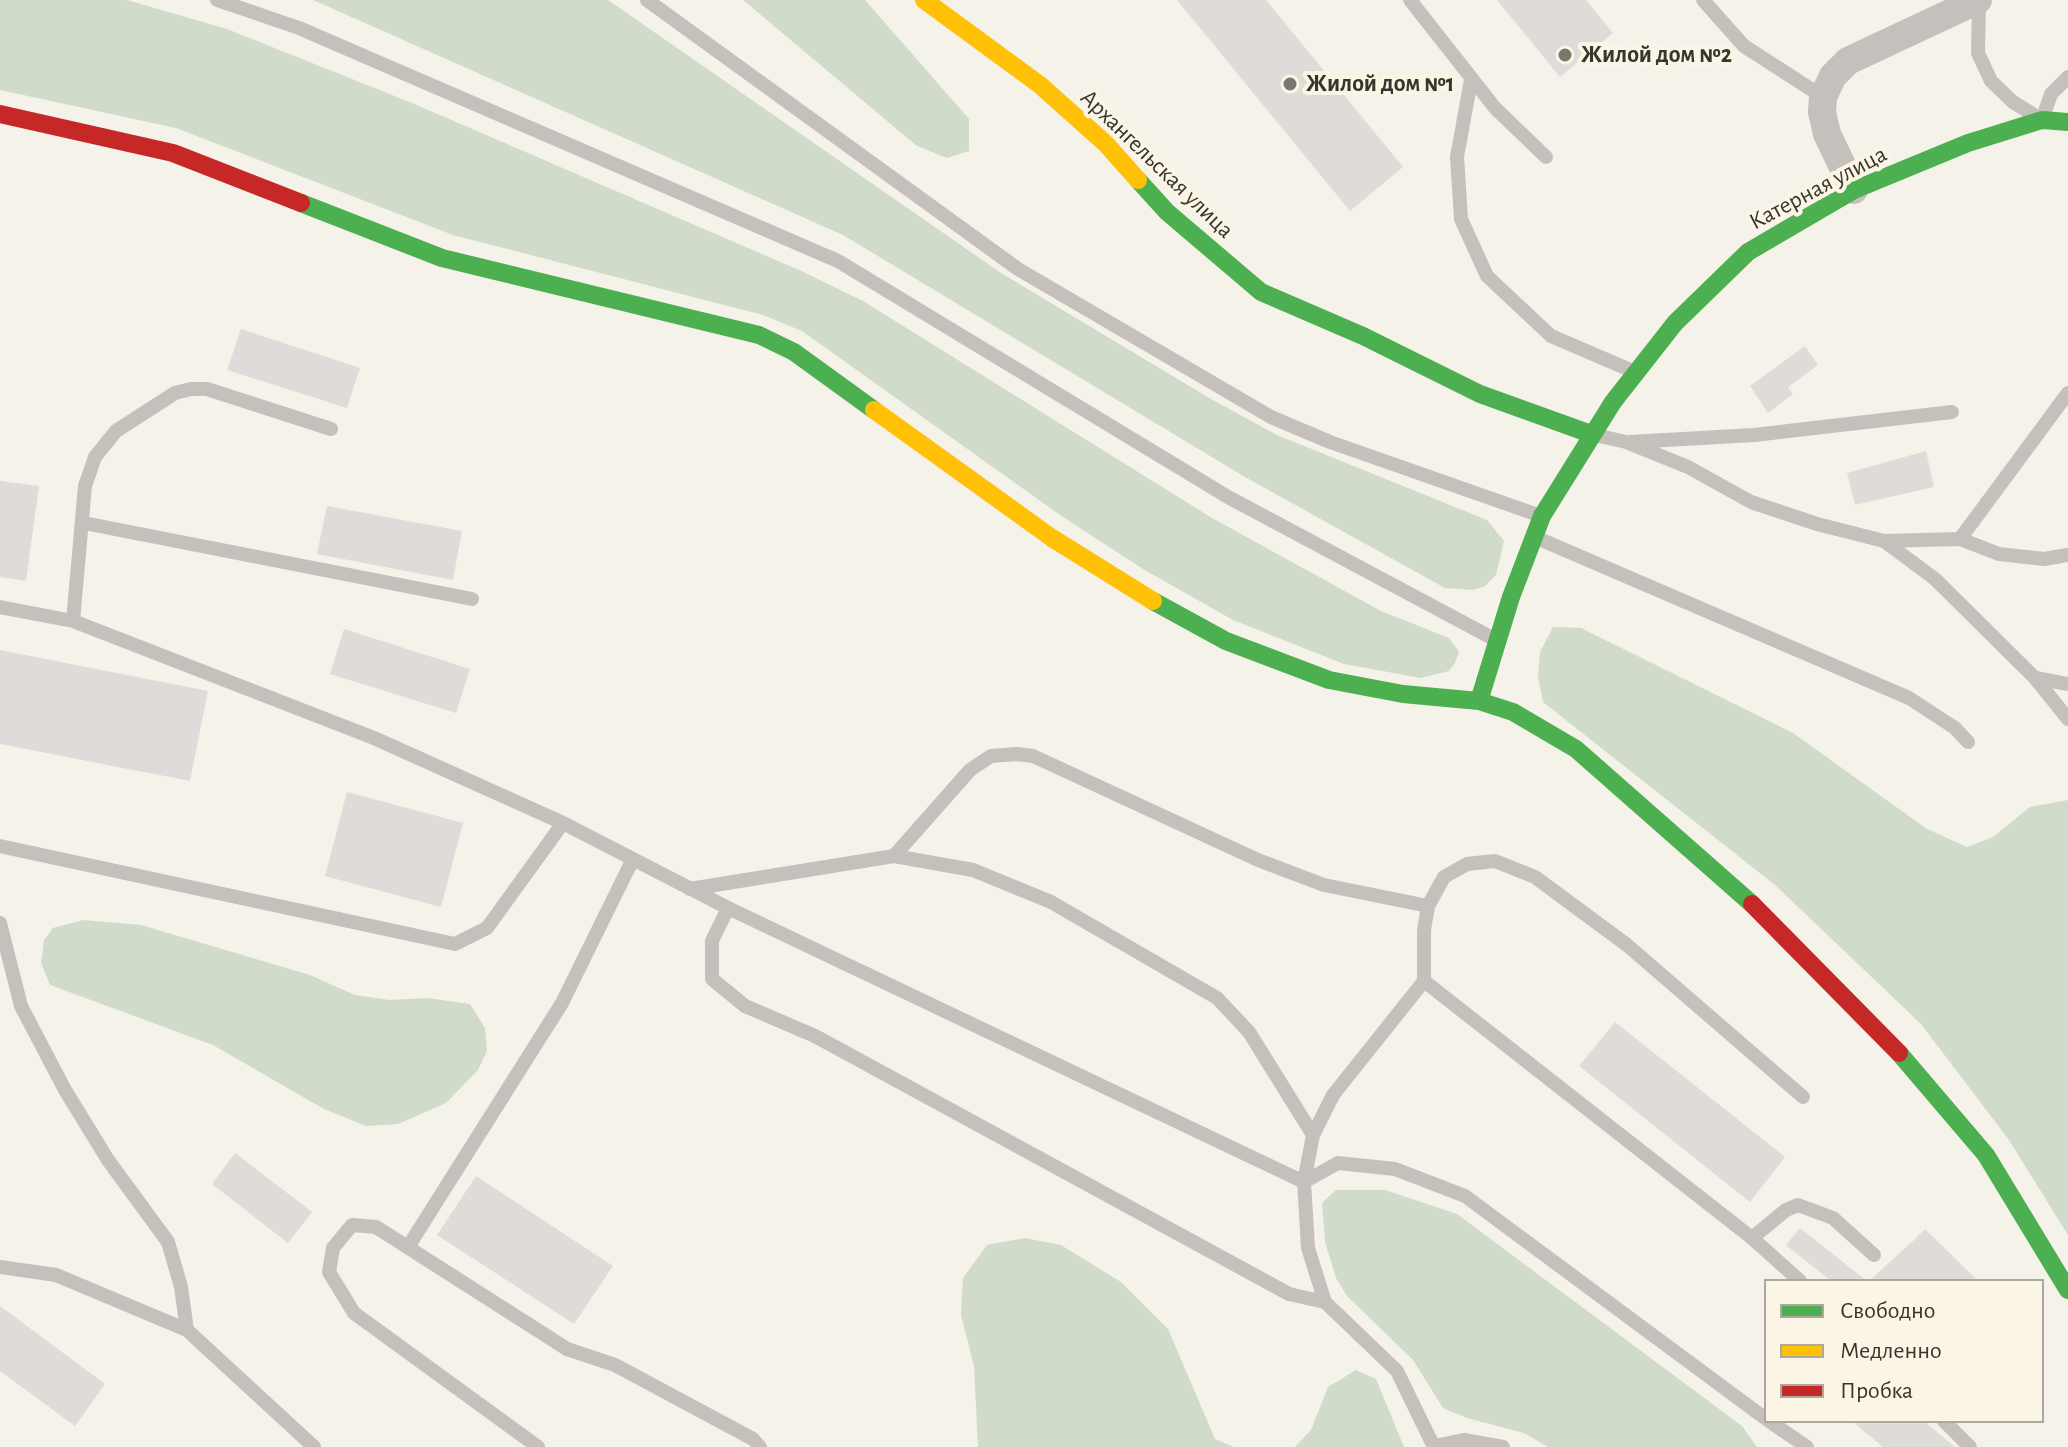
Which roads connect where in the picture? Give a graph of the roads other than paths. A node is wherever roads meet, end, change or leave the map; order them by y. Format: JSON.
{"nodes":[{"id":1,"x":217,"y":0,"type":"edge"},
{"id":2,"x":647,"y":0,"type":"edge"},
{"id":3,"x":924,"y":0,"type":"edge"},
{"id":4,"x":1410,"y":0,"type":"edge"},
{"id":5,"x":1703,"y":0,"type":"edge"},
{"id":6,"x":1979,"y":0,"type":"edge"},
{"id":7,"x":2068,"y":77,"type":"edge"},
{"id":8,"x":1471,"y":80,"type":"junction"},
{"id":9,"x":1823,"y":97,"type":"junction"},
{"id":10,"x":0,"y":114,"type":"edge"},
{"id":11,"x":2042,"y":120,"type":"junction"},
{"id":12,"x":2068,"y":122,"type":"edge"},
{"id":13,"x":1546,"y":157,"type":"dead end"},
{"id":14,"x":1854,"y":190,"type":"junction"},
{"id":15,"x":1635,"y":372,"type":"junction"},
{"id":16,"x":2068,"y":393,"type":"edge"},
{"id":17,"x":1952,"y":412,"type":"dead end"},
{"id":18,"x":331,"y":429,"type":"dead end"},
{"id":19,"x":1591,"y":434,"type":"junction"},
{"id":20,"x":1626,"y":442,"type":"junction"},
{"id":21,"x":1542,"y":516,"type":"junction"},
{"id":22,"x":84,"y":523,"type":"junction"},
{"id":23,"x":1533,"y":536,"type":"junction"},
{"id":24,"x":1960,"y":539,"type":"junction"},
{"id":25,"x":1884,"y":541,"type":"junction"},
{"id":26,"x":2068,"y":555,"type":"edge"},
{"id":27,"x":472,"y":599,"type":"dead end"},
{"id":28,"x":0,"y":607,"type":"edge"},
{"id":29,"x":73,"y":621,"type":"junction"},
{"id":30,"x":1498,"y":641,"type":"junction"},
{"id":31,"x":2035,"y":678,"type":"junction"},
{"id":32,"x":2068,"y":684,"type":"edge"},
{"id":33,"x":1479,"y":701,"type":"junction"},
{"id":34,"x":2068,"y":719,"type":"edge"},
{"id":35,"x":1968,"y":742,"type":"dead end"},
{"id":36,"x":563,"y":823,"type":"junction"},
{"id":37,"x":0,"y":846,"type":"edge"},
{"id":38,"x":894,"y":856,"type":"junction"},
{"id":39,"x":633,"y":859,"type":"junction"},
{"id":40,"x":689,"y":889,"type":"junction"},
{"id":41,"x":1428,"y":906,"type":"junction"},
{"id":42,"x":728,"y":908,"type":"junction"},
{"id":43,"x":0,"y":923,"type":"edge"},
{"id":44,"x":1424,"y":981,"type":"junction"},
{"id":45,"x":1803,"y":1097,"type":"dead end"},
{"id":46,"x":1313,"y":1135,"type":"junction"},
{"id":47,"x":1304,"y":1182,"type":"junction"},
{"id":48,"x":1752,"y":1238,"type":"junction"},
{"id":49,"x":408,"y":1247,"type":"junction"},
{"id":50,"x":1874,"y":1255,"type":"dead end"},
{"id":51,"x":0,"y":1267,"type":"edge"},
{"id":52,"x":1798,"y":1279,"type":"edge"},
{"id":53,"x":2068,"y":1290,"type":"edge"},
{"id":54,"x":1325,"y":1302,"type":"junction"},
{"id":55,"x":187,"y":1330,"type":"junction"},
{"id":56,"x":1764,"y":1417,"type":"edge"},
{"id":57,"x":1772,"y":1423,"type":"edge"},
{"id":58,"x":1946,"y":1423,"type":"edge"},
{"id":59,"x":314,"y":1447,"type":"edge"},
{"id":60,"x":538,"y":1447,"type":"edge"},
{"id":61,"x":760,"y":1447,"type":"edge"},
{"id":62,"x":1434,"y":1447,"type":"edge"},
{"id":63,"x":1503,"y":1447,"type":"edge"},
{"id":64,"x":1807,"y":1447,"type":"edge"},
{"id":65,"x":1970,"y":1447,"type":"edge"}],
"edges":[{"from":1,"to":30,"type":"lane"},
{"from":2,"to":21,"type":"lane"},
{"from":3,"to":19,"type":"main road","name":"Архангельская улица"},
{"from":4,"to":8,"type":"lane"},
{"from":5,"to":9,"type":"lane"},
{"from":6,"to":9,"type":"street"},
{"from":6,"to":11,"type":"lane"},
{"from":7,"to":11,"type":"lane"},
{"from":8,"to":13,"type":"lane"},
{"from":8,"to":15,"type":"lane"},
{"from":9,"to":14,"type":"street"},
{"from":10,"to":33,"type":"main road"},
{"from":11,"to":12,"type":"main road","name":"Катерная улица"},
{"from":11,"to":14,"type":"main road","name":"Катерная улица"},
{"from":14,"to":15,"type":"main road","name":"Катерная улица"},
{"from":15,"to":19,"type":"main road","name":"Катерная улица"},
{"from":16,"to":24,"type":"lane"},
{"from":17,"to":20,"type":"lane"},
{"from":18,"to":22,"type":"lane"},
{"from":19,"to":20,"type":"lane"},
{"from":19,"to":21,"type":"main road","name":"Катерная улица"},
{"from":20,"to":25,"type":"lane"},
{"from":21,"to":23,"type":"main road","name":"Катерная улица"},
{"from":22,"to":27,"type":"lane"},
{"from":22,"to":29,"type":"lane"},
{"from":23,"to":30,"type":"main road","name":"Катерная улица"},
{"from":23,"to":35,"type":"lane"},
{"from":24,"to":25,"type":"lane"},
{"from":24,"to":26,"type":"lane"},
{"from":25,"to":31,"type":"lane"},
{"from":28,"to":29,"type":"lane"},
{"from":29,"to":36,"type":"lane"},
{"from":30,"to":33,"type":"main road","name":"Катерная улица"},
{"from":31,"to":32,"type":"lane"},
{"from":31,"to":34,"type":"lane"},
{"from":33,"to":53,"type":"main road"},
{"from":36,"to":37,"type":"lane"},
{"from":36,"to":39,"type":"lane"},
{"from":38,"to":40,"type":"lane"},
{"from":38,"to":41,"type":"lane"},
{"from":38,"to":46,"type":"lane"},
{"from":39,"to":40,"type":"lane"},
{"from":39,"to":49,"type":"lane"},
{"from":40,"to":42,"type":"lane"},
{"from":41,"to":44,"type":"lane"},
{"from":41,"to":45,"type":"lane"},
{"from":42,"to":47,"type":"lane"},
{"from":42,"to":54,"type":"lane"},
{"from":43,"to":55,"type":"lane"},
{"from":44,"to":46,"type":"lane"},
{"from":44,"to":48,"type":"lane"},
{"from":46,"to":47,"type":"lane"},
{"from":47,"to":54,"type":"lane"},
{"from":47,"to":56,"type":"lane"},
{"from":48,"to":50,"type":"lane"},
{"from":48,"to":52,"type":"lane"},
{"from":49,"to":60,"type":"lane"},
{"from":49,"to":61,"type":"lane"},
{"from":51,"to":55,"type":"lane"},
{"from":54,"to":62,"type":"lane"},
{"from":55,"to":59,"type":"lane"},
{"from":57,"to":64,"type":"lane"},
{"from":58,"to":65,"type":"lane"},
{"from":62,"to":63,"type":"lane"}]}
